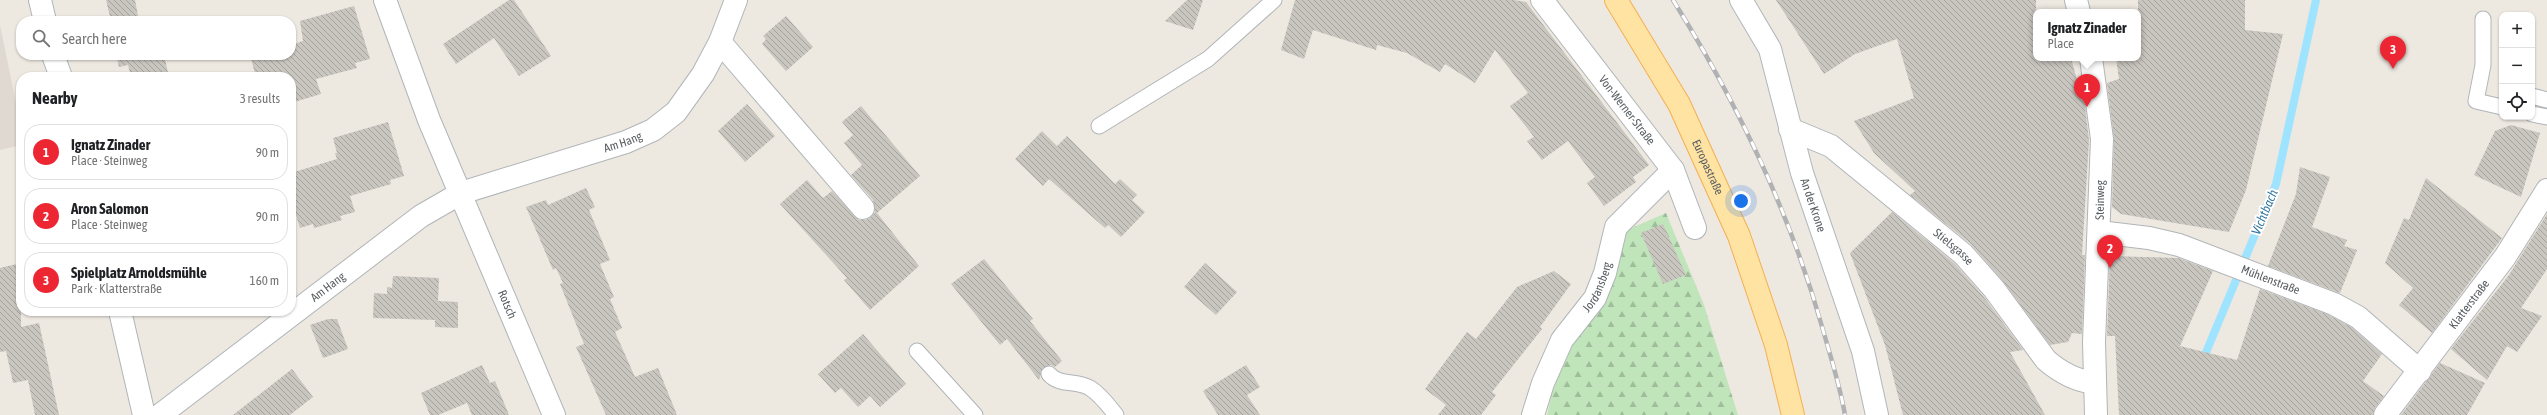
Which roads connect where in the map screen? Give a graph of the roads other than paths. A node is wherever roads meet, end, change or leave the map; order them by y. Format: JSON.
{"nodes":[{"id":1,"x":40,"y":0,"type":"edge"},
{"id":2,"x":384,"y":0,"type":"edge"},
{"id":3,"x":736,"y":0,"type":"edge"},
{"id":4,"x":1274,"y":0,"type":"edge"},
{"id":5,"x":1542,"y":0,"type":"edge"},
{"id":6,"x":1616,"y":0,"type":"edge"},
{"id":7,"x":1741,"y":0,"type":"edge"},
{"id":8,"x":44,"y":16,"type":"edge"},
{"id":9,"x":2483,"y":19,"type":"dead end"},
{"id":10,"x":720,"y":42,"type":"junction"},
{"id":11,"x":55,"y":60,"type":"edge"},
{"id":12,"x":2091,"y":61,"type":"edge"},
{"id":13,"x":59,"y":72,"type":"edge"},
{"id":14,"x":2535,"y":97,"type":"edge"},
{"id":15,"x":2547,"y":100,"type":"edge"},
{"id":16,"x":2499,"y":106,"type":"edge"},
{"id":17,"x":2535,"y":115,"type":"edge"},
{"id":18,"x":2547,"y":117,"type":"edge"},
{"id":19,"x":1100,"y":126,"type":"dead end"},
{"id":20,"x":1790,"y":129,"type":"junction"},
{"id":21,"x":1673,"y":170,"type":"junction"},
{"id":22,"x":2547,"y":190,"type":"edge"},
{"id":23,"x":461,"y":193,"type":"junction"},
{"id":24,"x":863,"y":208,"type":"dead end"},
{"id":25,"x":1695,"y":228,"type":"dead end"},
{"id":26,"x":2100,"y":232,"type":"junction"},
{"id":27,"x":296,"y":311,"type":"edge"},
{"id":28,"x":121,"y":316,"type":"edge"},
{"id":29,"x":290,"y":316,"type":"edge"},
{"id":30,"x":917,"y":351,"type":"dead end"},
{"id":31,"x":2420,"y":371,"type":"junction"},
{"id":32,"x":1049,"y":374,"type":"dead end"},
{"id":33,"x":2095,"y":383,"type":"junction"},
{"id":34,"x":144,"y":415,"type":"edge"},
{"id":35,"x":160,"y":415,"type":"edge"},
{"id":36,"x":554,"y":415,"type":"edge"},
{"id":37,"x":976,"y":415,"type":"edge"},
{"id":38,"x":1116,"y":415,"type":"edge"},
{"id":39,"x":1533,"y":415,"type":"edge"},
{"id":40,"x":1793,"y":415,"type":"edge"},
{"id":41,"x":1877,"y":415,"type":"edge"},
{"id":42,"x":2096,"y":415,"type":"edge"},
{"id":43,"x":2385,"y":415,"type":"edge"}],
"edges":[{"from":1,"to":8,"type":"street"},
{"from":2,"to":23,"type":"street"},
{"from":3,"to":10,"type":"street","name":"Am Hang"},
{"from":4,"to":19,"type":"lane"},
{"from":5,"to":21,"type":"street","name":"Von-Werner-Straße"},
{"from":6,"to":40,"type":"main road","name":"Europastraße"},
{"from":7,"to":20,"type":"street","name":"An der Krone"},
{"from":9,"to":16,"type":"lane"},
{"from":10,"to":23,"type":"street","name":"Am Hang"},
{"from":10,"to":24,"type":"street"},
{"from":11,"to":13,"type":"street"},
{"from":12,"to":26,"type":"street","name":"Steinweg"},
{"from":14,"to":15,"type":"lane"},
{"from":17,"to":18,"type":"lane"},
{"from":20,"to":33,"type":"street","name":"Stielsgasse"},
{"from":20,"to":41,"type":"street","name":"An der Krone"},
{"from":21,"to":25,"type":"street","name":"Von-Werner-Straße"},
{"from":21,"to":39,"type":"street","name":"Jordansberg"},
{"from":22,"to":31,"type":"street","name":"Klatterstraße"},
{"from":23,"to":27,"type":"street","name":"Am Hang"},
{"from":23,"to":36,"type":"street","name":"Rotsch"},
{"from":26,"to":31,"type":"street","name":"Mühlenstraße"},
{"from":26,"to":33,"type":"street","name":"Steinweg"},
{"from":28,"to":34,"type":"street"},
{"from":29,"to":35,"type":"street","name":"Am Hang"},
{"from":30,"to":37,"type":"lane"},
{"from":31,"to":43,"type":"street","name":"Klatterstraße"},
{"from":32,"to":38,"type":"lane"},
{"from":33,"to":42,"type":"street","name":"Steinweg"}]}
